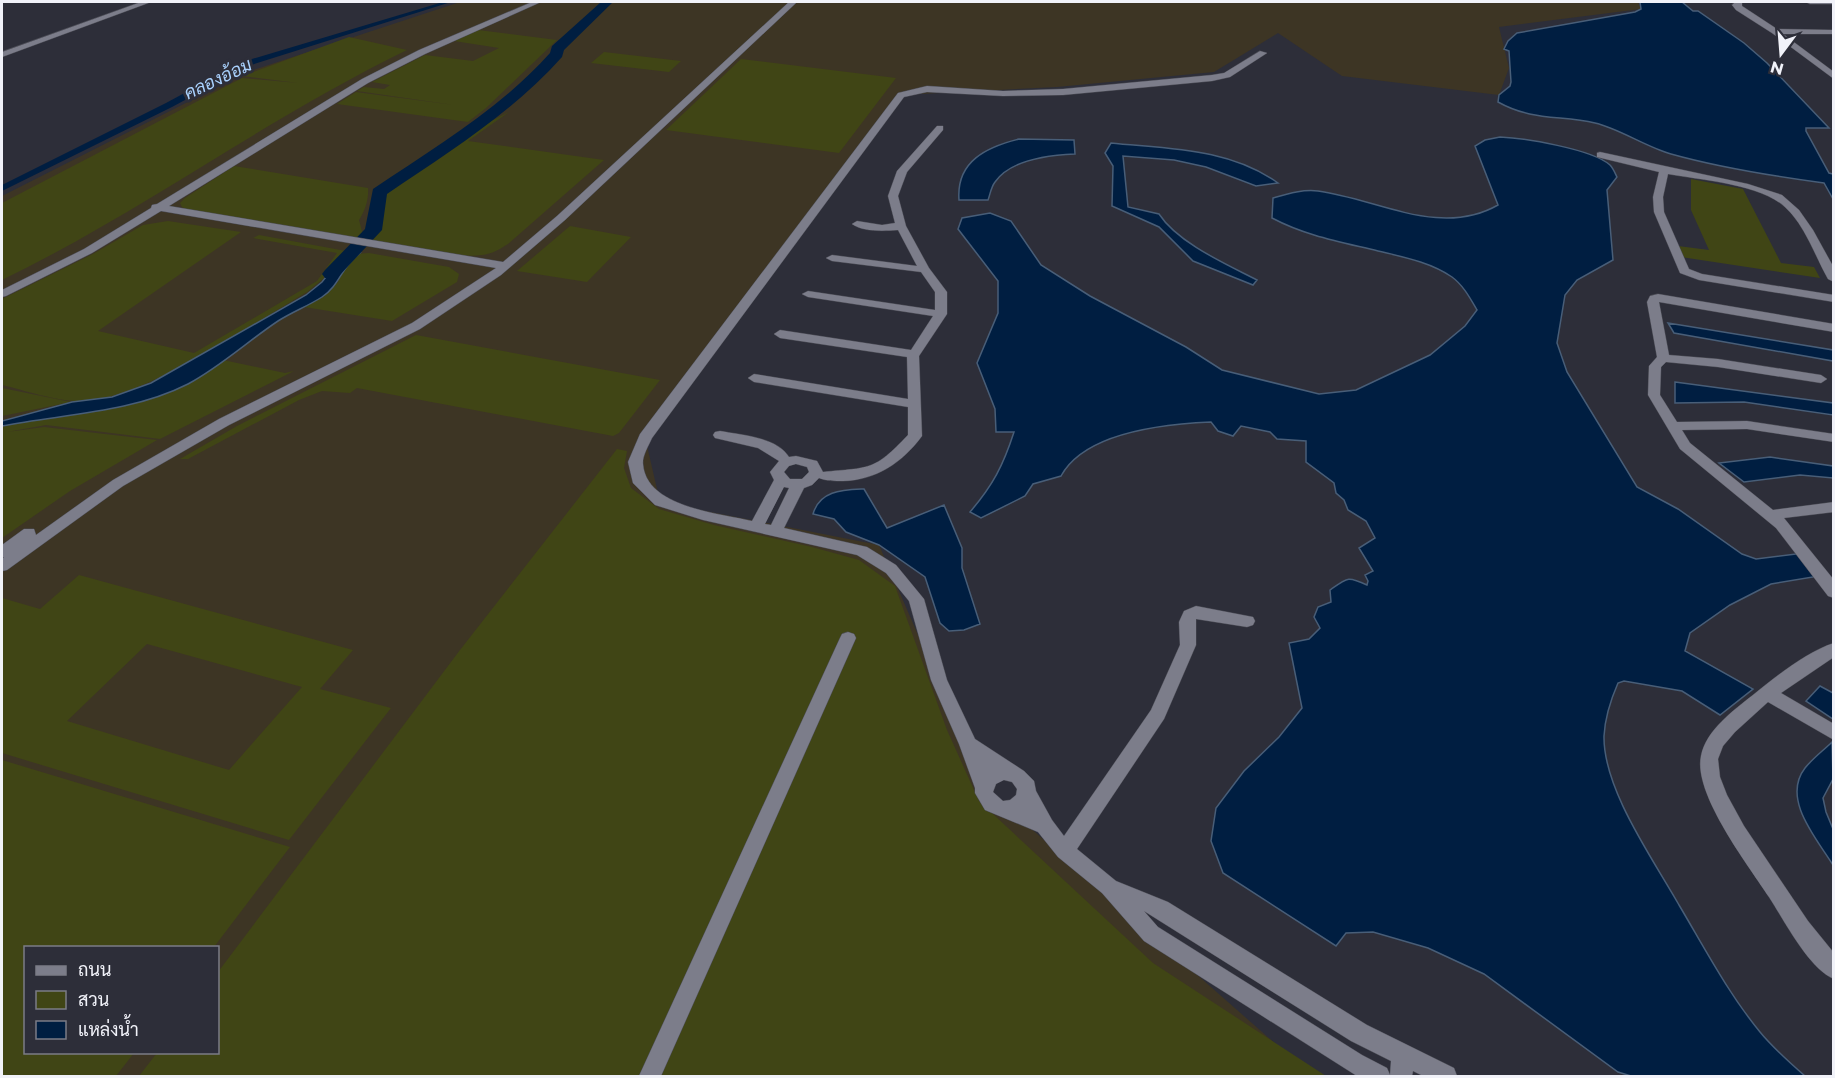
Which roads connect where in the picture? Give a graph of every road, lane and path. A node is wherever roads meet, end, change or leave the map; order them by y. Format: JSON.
{"nodes":[{"id":1,"x":147,"y":2,"type":"edge"},
{"id":2,"x":524,"y":2,"type":"edge"},
{"id":3,"x":537,"y":2,"type":"edge"},
{"id":4,"x":784,"y":2,"type":"edge"},
{"id":5,"x":793,"y":2,"type":"edge"},
{"id":6,"x":1739,"y":2,"type":"edge"},
{"id":7,"x":1810,"y":2,"type":"edge"},
{"id":8,"x":1833,"y":2,"type":"edge"},
{"id":9,"x":1775,"y":31,"type":"junction"},
{"id":10,"x":1833,"y":32,"type":"edge"},
{"id":11,"x":1263,"y":53,"type":"dead end"},
{"id":12,"x":2,"y":55,"type":"edge"},
{"id":13,"x":1821,"y":65,"type":"junction"},
{"id":14,"x":1833,"y":65,"type":"edge"},
{"id":15,"x":1833,"y":77,"type":"edge"},
{"id":16,"x":940,"y":128,"type":"dead end"},
{"id":17,"x":1600,"y":154,"type":"dead end"},
{"id":18,"x":1664,"y":170,"type":"junction"},
{"id":19,"x":147,"y":209,"type":"junction"},
{"id":20,"x":858,"y":224,"type":"dead end"},
{"id":21,"x":901,"y":226,"type":"junction"},
{"id":22,"x":832,"y":258,"type":"dead end"},
{"id":23,"x":924,"y":269,"type":"junction"},
{"id":24,"x":494,"y":270,"type":"junction"},
{"id":25,"x":1833,"y":279,"type":"edge"},
{"id":26,"x":2,"y":285,"type":"edge"},
{"id":27,"x":2,"y":294,"type":"edge"},
{"id":28,"x":808,"y":294,"type":"dead end"},
{"id":29,"x":1833,"y":298,"type":"edge"},
{"id":30,"x":941,"y":314,"type":"junction"},
{"id":31,"x":1833,"y":328,"type":"edge"},
{"id":32,"x":780,"y":334,"type":"dead end"},
{"id":33,"x":914,"y":354,"type":"junction"},
{"id":34,"x":1663,"y":358,"type":"junction"},
{"id":35,"x":753,"y":378,"type":"dead end"},
{"id":36,"x":1821,"y":379,"type":"dead end"},
{"id":37,"x":915,"y":404,"type":"junction"},
{"id":38,"x":1673,"y":426,"type":"junction"},
{"id":39,"x":720,"y":435,"type":"dead end"},
{"id":40,"x":1833,"y":438,"type":"edge"},
{"id":41,"x":785,"y":466,"type":"junction"},
{"id":42,"x":812,"y":477,"type":"junction"},
{"id":43,"x":1833,"y":507,"type":"edge"},
{"id":44,"x":1771,"y":515,"type":"junction"},
{"id":45,"x":756,"y":527,"type":"junction"},
{"id":46,"x":775,"y":531,"type":"junction"},
{"id":47,"x":2,"y":552,"type":"edge"},
{"id":48,"x":2,"y":566,"type":"edge"},
{"id":49,"x":1833,"y":592,"type":"edge"},
{"id":50,"x":1247,"y":621,"type":"dead end"},
{"id":51,"x":848,"y":638,"type":"dead end"},
{"id":52,"x":1833,"y":649,"type":"edge"},
{"id":53,"x":1769,"y":694,"type":"junction"},
{"id":54,"x":1833,"y":733,"type":"edge"},
{"id":55,"x":969,"y":744,"type":"junction"},
{"id":56,"x":1012,"y":773,"type":"junction"},
{"id":57,"x":984,"y":787,"type":"junction"},
{"id":58,"x":1028,"y":793,"type":"junction"},
{"id":59,"x":999,"y":808,"type":"junction"},
{"id":60,"x":1045,"y":826,"type":"junction"},
{"id":61,"x":1065,"y":851,"type":"junction"},
{"id":62,"x":1109,"y":887,"type":"junction"},
{"id":63,"x":1833,"y":969,"type":"edge"},
{"id":64,"x":1330,"y":1048,"type":"junction"},
{"id":65,"x":1402,"y":1066,"type":"edge"},
{"id":66,"x":650,"y":1077,"type":"edge"},
{"id":67,"x":1356,"y":1077,"type":"edge"},
{"id":68,"x":1379,"y":1077,"type":"edge"},
{"id":69,"x":1446,"y":1077,"type":"edge"}],
"edges":[{"from":1,"to":12,"type":"street"},
{"from":2,"to":19,"type":"street"},
{"from":3,"to":19,"type":"street"},
{"from":4,"to":24,"type":"street"},
{"from":5,"to":24,"type":"street"},
{"from":6,"to":9,"type":"street"},
{"from":7,"to":8,"type":"street"},
{"from":9,"to":10,"type":"street"},
{"from":9,"to":13,"type":"street"},
{"from":11,"to":45,"type":"street"},
{"from":13,"to":14,"type":"street"},
{"from":13,"to":15,"type":"street"},
{"from":16,"to":21,"type":"street"},
{"from":17,"to":18,"type":"street"},
{"from":18,"to":25,"type":"street"},
{"from":18,"to":29,"type":"street"},
{"from":19,"to":24,"type":"street"},
{"from":19,"to":26,"type":"street"},
{"from":19,"to":27,"type":"street"},
{"from":20,"to":21,"type":"street"},
{"from":21,"to":23,"type":"street"},
{"from":22,"to":23,"type":"street"},
{"from":23,"to":30,"type":"street"},
{"from":24,"to":47,"type":"street"},
{"from":24,"to":48,"type":"street"},
{"from":28,"to":30,"type":"street"},
{"from":30,"to":33,"type":"street"},
{"from":31,"to":34,"type":"street"},
{"from":32,"to":33,"type":"street"},
{"from":33,"to":37,"type":"street"},
{"from":34,"to":36,"type":"street"},
{"from":34,"to":38,"type":"street"},
{"from":35,"to":37,"type":"street"},
{"from":37,"to":42,"type":"street"},
{"from":38,"to":40,"type":"street"},
{"from":38,"to":44,"type":"street"},
{"from":39,"to":41,"type":"street"},
{"from":41,"to":42,"type":"street"},
{"from":41,"to":42,"type":"street"},
{"from":41,"to":45,"type":"street"},
{"from":42,"to":46,"type":"street"},
{"from":43,"to":44,"type":"street"},
{"from":44,"to":49,"type":"street"},
{"from":45,"to":46,"type":"street"},
{"from":46,"to":55,"type":"street"},
{"from":50,"to":61,"type":"street"},
{"from":51,"to":66,"type":"street"},
{"from":52,"to":53,"type":"street"},
{"from":53,"to":54,"type":"street"},
{"from":53,"to":63,"type":"street"},
{"from":55,"to":56,"type":"street"},
{"from":55,"to":57,"type":"street"},
{"from":56,"to":57,"type":"street"},
{"from":56,"to":58,"type":"street"},
{"from":57,"to":59,"type":"street"},
{"from":58,"to":59,"type":"street"},
{"from":58,"to":60,"type":"street"},
{"from":59,"to":60,"type":"street"},
{"from":60,"to":61,"type":"street"},
{"from":61,"to":62,"type":"street"},
{"from":62,"to":64,"type":"street"},
{"from":62,"to":65,"type":"street"},
{"from":64,"to":67,"type":"street"},
{"from":64,"to":68,"type":"street"},
{"from":65,"to":69,"type":"street"}]}
